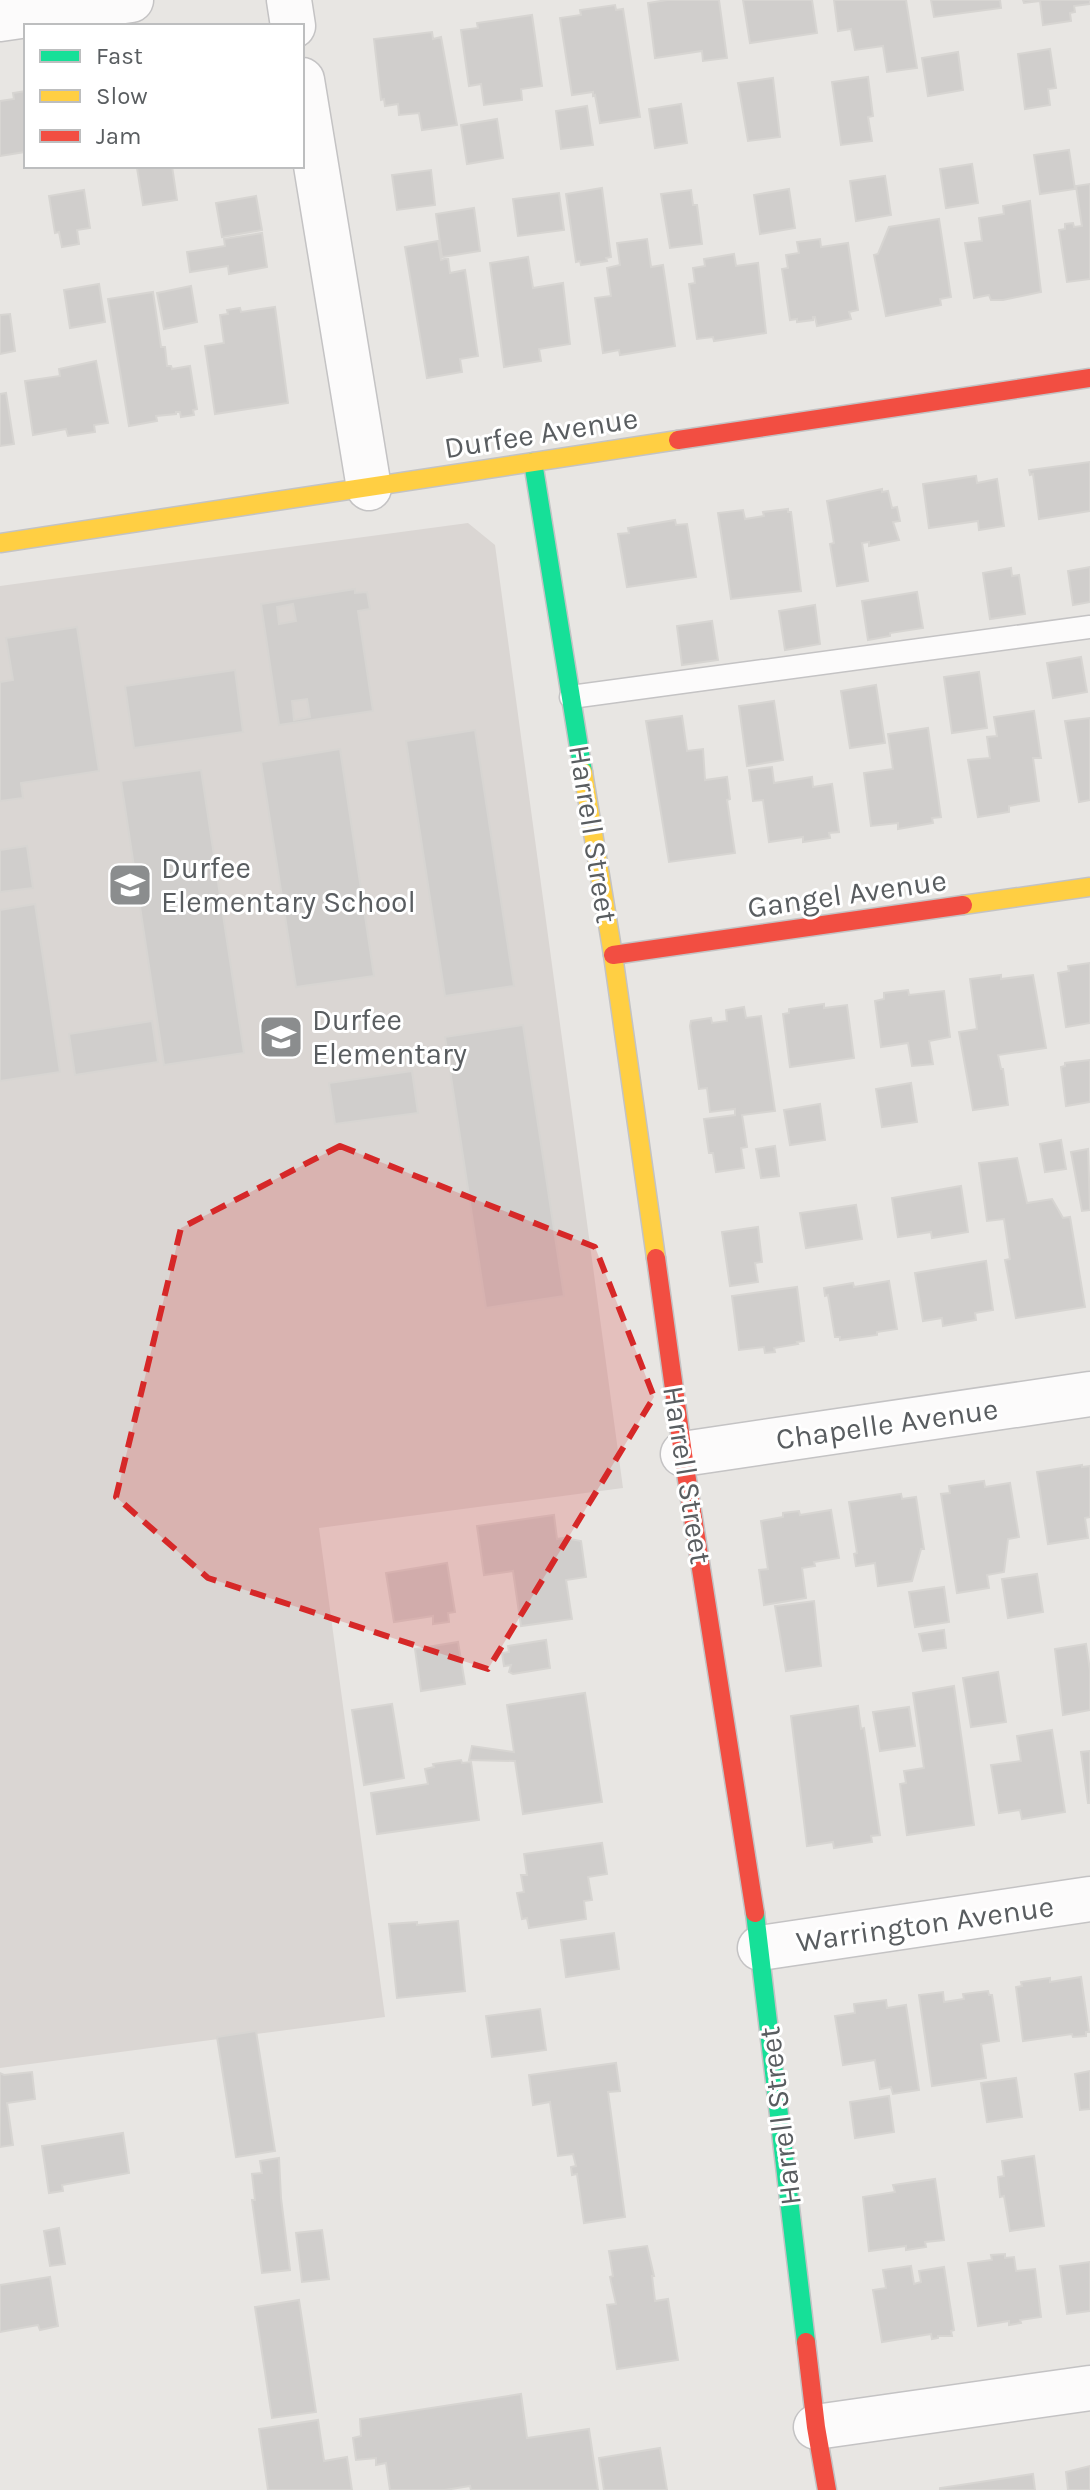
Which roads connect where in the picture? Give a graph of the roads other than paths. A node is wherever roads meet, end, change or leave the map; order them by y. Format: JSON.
{"nodes":[{"id":1,"x":131,"y":0,"type":"edge"},
{"id":2,"x":289,"y":0,"type":"edge"},
{"id":3,"x":0,"y":19,"type":"edge"},
{"id":4,"x":293,"y":24,"type":"edge"},
{"id":5,"x":304,"y":92,"type":"edge"},
{"id":6,"x":1090,"y":378,"type":"edge"},
{"id":7,"x":533,"y":462,"type":"junction"},
{"id":8,"x":369,"y":488,"type":"junction"},
{"id":9,"x":0,"y":543,"type":"edge"},
{"id":10,"x":1090,"y":627,"type":"edge"},
{"id":11,"x":571,"y":697,"type":"junction"},
{"id":12,"x":1090,"y":887,"type":"edge"},
{"id":13,"x":613,"y":955,"type":"junction"},
{"id":14,"x":1090,"y":1394,"type":"edge"},
{"id":15,"x":683,"y":1454,"type":"junction"},
{"id":16,"x":1090,"y":1899,"type":"edge"},
{"id":17,"x":760,"y":1948,"type":"junction"},
{"id":18,"x":1090,"y":2388,"type":"edge"},
{"id":19,"x":816,"y":2427,"type":"junction"},
{"id":20,"x":827,"y":2490,"type":"edge"}],
"edges":[{"from":1,"to":3,"type":"street"},
{"from":2,"to":4,"type":"street"},
{"from":5,"to":8,"type":"street"},
{"from":6,"to":7,"type":"street","name":"Durfee Avenue"},
{"from":7,"to":8,"type":"street","name":"Durfee Avenue"},
{"from":7,"to":11,"type":"street","name":"Harrell Street"},
{"from":8,"to":9,"type":"street","name":"Durfee Avenue"},
{"from":10,"to":11,"type":"lane"},
{"from":11,"to":13,"type":"street","name":"Harrell Street"},
{"from":12,"to":13,"type":"street","name":"Gangel Avenue"},
{"from":13,"to":15,"type":"street","name":"Harrell Street"},
{"from":14,"to":15,"type":"street","name":"Chapelle Avenue"},
{"from":15,"to":17,"type":"street","name":"Harrell Street"},
{"from":16,"to":17,"type":"street","name":"Warrington Avenue"},
{"from":17,"to":19,"type":"street","name":"Harrell Street"},
{"from":18,"to":19,"type":"street"},
{"from":19,"to":20,"type":"street","name":"Harrell Street"}]}
